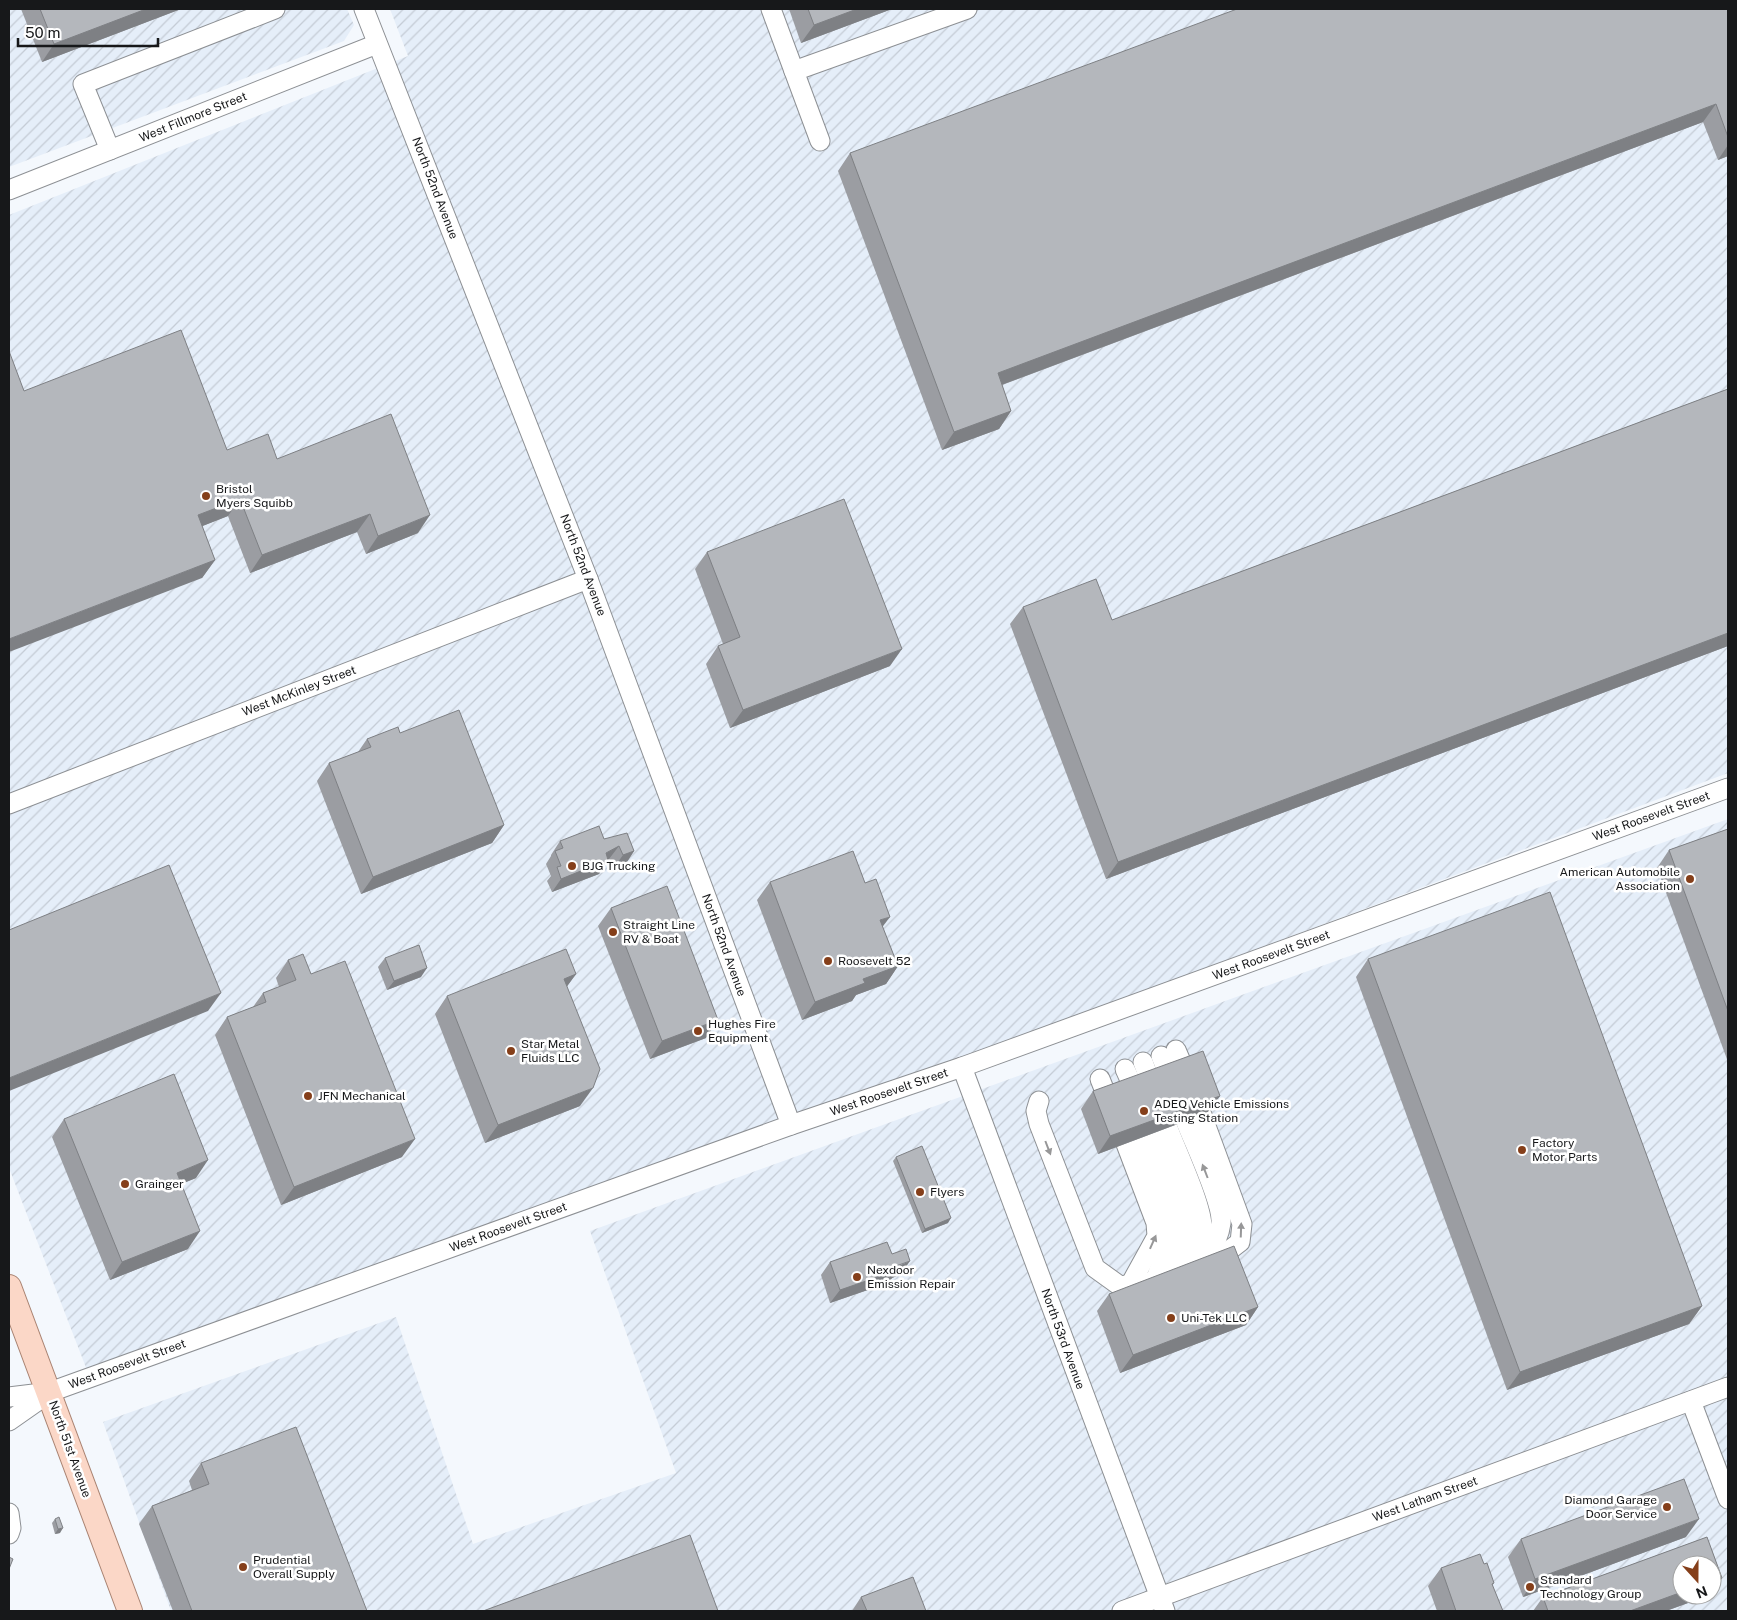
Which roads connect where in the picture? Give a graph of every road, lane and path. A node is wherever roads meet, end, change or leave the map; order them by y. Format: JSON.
{"nodes":[{"id":1,"x":275,"y":9,"type":"edge"},
{"id":2,"x":364,"y":9,"type":"edge"},
{"id":3,"x":771,"y":9,"type":"edge"},
{"id":4,"x":967,"y":9,"type":"edge"},
{"id":5,"x":377,"y":44,"type":"junction"},
{"id":6,"x":794,"y":71,"type":"junction"},
{"id":7,"x":820,"y":141,"type":"dead end"},
{"id":8,"x":110,"y":150,"type":"junction"},
{"id":9,"x":9,"y":190,"type":"edge"},
{"id":10,"x":588,"y":579,"type":"junction"},
{"id":11,"x":1728,"y":788,"type":"edge"},
{"id":12,"x":9,"y":804,"type":"edge"},
{"id":13,"x":1168,"y":1053,"type":"dead end"},
{"id":14,"x":962,"y":1067,"type":"junction"},
{"id":15,"x":1121,"y":1071,"type":"joint"},
{"id":16,"x":1177,"y":1074,"type":"edge"},
{"id":17,"x":1039,"y":1101,"type":"dead end"},
{"id":18,"x":1194,"y":1118,"type":"edge"},
{"id":19,"x":791,"y":1125,"type":"junction"},
{"id":20,"x":1146,"y":1136,"type":"junction"},
{"id":21,"x":1189,"y":1270,"type":"junction"},
{"id":22,"x":1154,"y":1283,"type":"junction"},
{"id":23,"x":1130,"y":1285,"type":"junction"},
{"id":24,"x":9,"y":1287,"type":"edge"},
{"id":25,"x":1728,"y":1387,"type":"edge"},
{"id":26,"x":50,"y":1392,"type":"junction"},
{"id":27,"x":9,"y":1397,"type":"edge"},
{"id":28,"x":1691,"y":1401,"type":"junction"},
{"id":29,"x":9,"y":1422,"type":"edge"},
{"id":30,"x":1728,"y":1500,"type":"edge"},
{"id":31,"x":9,"y":1513,"type":"edge"},
{"id":32,"x":9,"y":1534,"type":"edge"},
{"id":33,"x":1162,"y":1604,"type":"edge"},
{"id":34,"x":130,"y":1611,"type":"edge"},
{"id":35,"x":1122,"y":1611,"type":"edge"}],
"edges":[{"from":1,"to":8,"type":"street"},
{"from":2,"to":5,"type":"street","name":"North 52nd Avenue"},
{"from":3,"to":6,"type":"street"},
{"from":4,"to":6,"type":"street"},
{"from":5,"to":8,"type":"street","name":"West Fillmore Street"},
{"from":5,"to":10,"type":"street","name":"North 52nd Avenue"},
{"from":6,"to":7,"type":"street"},
{"from":8,"to":9,"type":"street","name":"West Fillmore Street"},
{"from":10,"to":12,"type":"street","name":"West McKinley Street"},
{"from":10,"to":19,"type":"street","name":"North 52nd Avenue"},
{"from":11,"to":14,"type":"street","name":"West Roosevelt Street"},
{"from":13,"to":16,"type":"street"},
{"from":14,"to":19,"type":"street","name":"West Roosevelt Street"},
{"from":14,"to":33,"type":"street","name":"North 53rd Avenue"},
{"from":15,"to":15,"type":"street"},
{"from":17,"to":23,"type":"street","one_way":true},
{"from":21,"to":18,"type":"street","one_way":true},
{"from":19,"to":26,"type":"street","name":"West Roosevelt Street"},
{"from":20,"to":21,"type":"street"},
{"from":20,"to":22,"type":"street"},
{"from":23,"to":20,"type":"street","one_way":true},
{"from":21,"to":22,"type":"street"},
{"from":22,"to":23,"type":"street"},
{"from":24,"to":26,"type":"main road","name":"North 51st Avenue"},
{"from":25,"to":28,"type":"street","name":"West Latham Street"},
{"from":26,"to":27,"type":"street","name":"West Roosevelt Street"},
{"from":26,"to":29,"type":"street","name":"West Roosevelt Street"},
{"from":26,"to":34,"type":"main road","name":"North 51st Avenue"},
{"from":28,"to":30,"type":"street"},
{"from":28,"to":33,"type":"street","name":"West Latham Street"},
{"from":31,"to":32,"type":"street"},
{"from":33,"to":35,"type":"street","name":"West Latham Street"}]}
